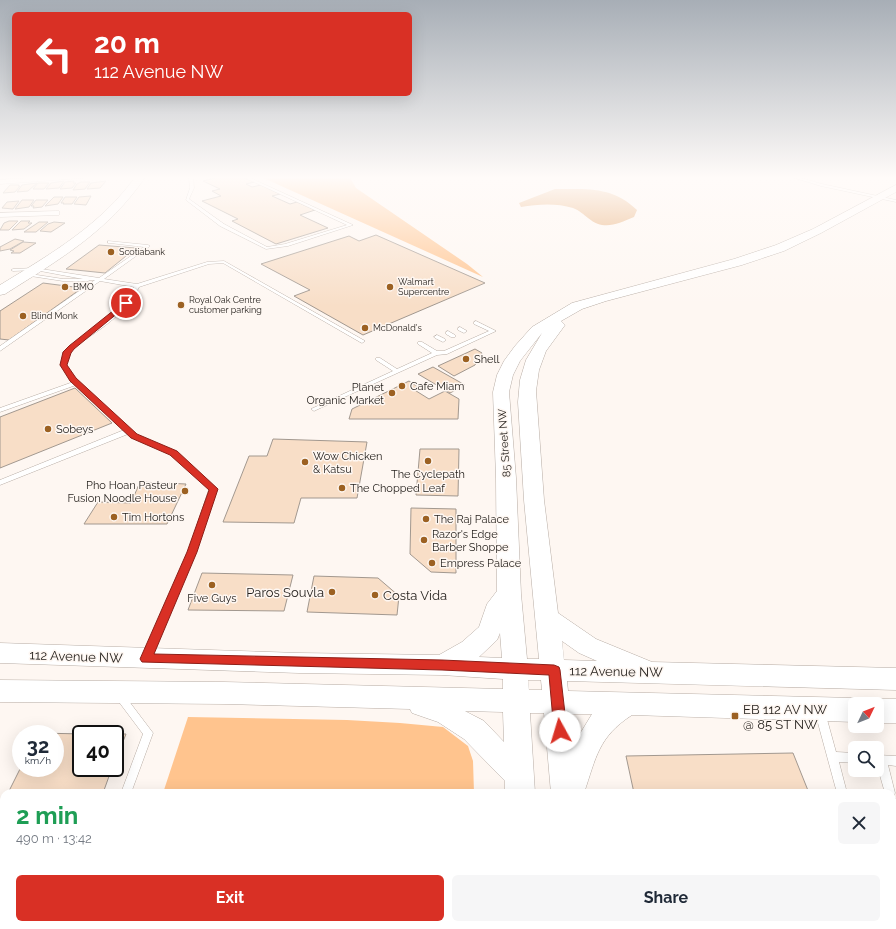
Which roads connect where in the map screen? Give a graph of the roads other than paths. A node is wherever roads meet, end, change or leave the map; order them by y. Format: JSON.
{"nodes":[{"id":1,"x":86,"y":219,"type":"edge"},
{"id":2,"x":103,"y":219,"type":"edge"},
{"id":3,"x":214,"y":219,"type":"edge"},
{"id":4,"x":339,"y":219,"type":"edge"},
{"id":5,"x":839,"y":219,"type":"edge"},
{"id":6,"x":110,"y":242,"type":"dead end"},
{"id":7,"x":13,"y":270,"type":"junction"},
{"id":8,"x":30,"y":272,"type":"junction"},
{"id":9,"x":0,"y":278,"type":"edge"},
{"id":10,"x":100,"y":280,"type":"junction"},
{"id":11,"x":137,"y":286,"type":"junction"},
{"id":12,"x":631,"y":290,"type":"junction"},
{"id":13,"x":0,"y":291,"type":"edge"},
{"id":14,"x":476,"y":323,"type":"dead end"},
{"id":15,"x":437,"y":337,"type":"dead end"},
{"id":16,"x":443,"y":340,"type":"dead end"},
{"id":17,"x":362,"y":341,"type":"dead end"},
{"id":18,"x":420,"y":343,"type":"dead end"},
{"id":19,"x":0,"y":349,"type":"edge"},
{"id":20,"x":436,"y":353,"type":"junction"},
{"id":21,"x":378,"y":360,"type":"dead end"},
{"id":22,"x":397,"y":371,"type":"junction"},
{"id":23,"x":77,"y":383,"type":"junction"},
{"id":24,"x":314,"y":409,"type":"dead end"},
{"id":25,"x":0,"y":410,"type":"edge"},
{"id":26,"x":128,"y":431,"type":"junction"},
{"id":27,"x":0,"y":483,"type":"edge"},
{"id":28,"x":509,"y":594,"type":"junction"},
{"id":29,"x":547,"y":617,"type":"junction"},
{"id":30,"x":0,"y":653,"type":"edge"},
{"id":31,"x":146,"y":659,"type":"junction"},
{"id":32,"x":442,"y":665,"type":"junction"},
{"id":33,"x":515,"y":669,"type":"junction"},
{"id":34,"x":554,"y":670,"type":"junction"},
{"id":35,"x":647,"y":671,"type":"junction"},
{"id":36,"x":896,"y":679,"type":"edge"},
{"id":37,"x":0,"y":691,"type":"edge"},
{"id":38,"x":116,"y":692,"type":"junction"},
{"id":39,"x":405,"y":699,"type":"junction"},
{"id":40,"x":517,"y":702,"type":"junction"},
{"id":41,"x":558,"y":703,"type":"junction"},
{"id":42,"x":628,"y":704,"type":"junction"},
{"id":43,"x":819,"y":709,"type":"junction"},
{"id":44,"x":848,"y":710,"type":"edge"},
{"id":45,"x":884,"y":711,"type":"edge"},
{"id":46,"x":896,"y":711,"type":"edge"},
{"id":47,"x":833,"y":757,"type":"junction"},
{"id":48,"x":848,"y":758,"type":"edge"},
{"id":49,"x":884,"y":760,"type":"edge"},
{"id":50,"x":896,"y":761,"type":"edge"},
{"id":51,"x":884,"y":773,"type":"edge"},
{"id":52,"x":520,"y":784,"type":"edge"},
{"id":53,"x":127,"y":789,"type":"edge"},
{"id":54,"x":568,"y":789,"type":"edge"},
{"id":55,"x":570,"y":789,"type":"edge"},
{"id":56,"x":841,"y":789,"type":"edge"},
{"id":57,"x":889,"y":789,"type":"edge"}],
"edges":[{"from":1,"to":7,"type":"street"},
{"from":2,"to":8,"type":"street"},
{"from":3,"to":4,"type":"lane"},
{"from":5,"to":12,"type":"street","name":"85 Street NW"},
{"from":6,"to":10,"type":"lane"},
{"from":7,"to":8,"type":"lane"},
{"from":7,"to":8,"type":"lane"},
{"from":7,"to":9,"type":"street"},
{"from":8,"to":10,"type":"lane"},
{"from":8,"to":10,"type":"lane"},
{"from":8,"to":13,"type":"street"},
{"from":10,"to":11,"type":"lane"},
{"from":10,"to":19,"type":"lane"},
{"from":11,"to":17,"type":"lane"},
{"from":11,"to":23,"type":"lane"},
{"from":12,"to":28,"type":"street","name":"85 Street NW"},
{"from":12,"to":29,"type":"street","name":"85 Street NW"},
{"from":14,"to":20,"type":"lane"},
{"from":15,"to":16,"type":"lane"},
{"from":18,"to":20,"type":"lane"},
{"from":20,"to":22,"type":"lane"},
{"from":21,"to":22,"type":"lane"},
{"from":22,"to":24,"type":"lane"},
{"from":23,"to":25,"type":"lane"},
{"from":23,"to":26,"type":"lane"},
{"from":26,"to":27,"type":"lane"},
{"from":26,"to":31,"type":"lane"},
{"from":28,"to":32,"type":"street"},
{"from":28,"to":33,"type":"street","name":"85 Street NW"},
{"from":29,"to":34,"type":"street","name":"85 Street NW"},
{"from":29,"to":35,"type":"street"},
{"from":30,"to":31,"type":"street","name":"112 Avenue NW"},
{"from":31,"to":32,"type":"street","name":"112 Avenue NW"},
{"from":32,"to":33,"type":"street","name":"112 Avenue NW"},
{"from":33,"to":34,"type":"street","name":"112 Avenue NW"},
{"from":33,"to":40,"type":"street","name":"85 Street NW"},
{"from":34,"to":35,"type":"street","name":"112 Avenue NW"},
{"from":34,"to":41,"type":"street","name":"85 Street NW"},
{"from":35,"to":36,"type":"street","name":"112 Avenue NW"},
{"from":37,"to":38,"type":"street"},
{"from":38,"to":39,"type":"street"},
{"from":38,"to":53,"type":"lane"},
{"from":39,"to":40,"type":"street"},
{"from":39,"to":52,"type":"street"},
{"from":40,"to":41,"type":"street"},
{"from":40,"to":52,"type":"street","name":"85 Street NW"},
{"from":41,"to":42,"type":"street"},
{"from":41,"to":54,"type":"street","name":"85 Street NW"},
{"from":42,"to":43,"type":"street"},
{"from":42,"to":55,"type":"street"},
{"from":43,"to":44,"type":"street"},
{"from":43,"to":47,"type":"lane"},
{"from":45,"to":46,"type":"street"},
{"from":47,"to":48,"type":"lane"},
{"from":47,"to":56,"type":"lane"},
{"from":49,"to":50,"type":"lane"},
{"from":51,"to":57,"type":"lane"}]}
